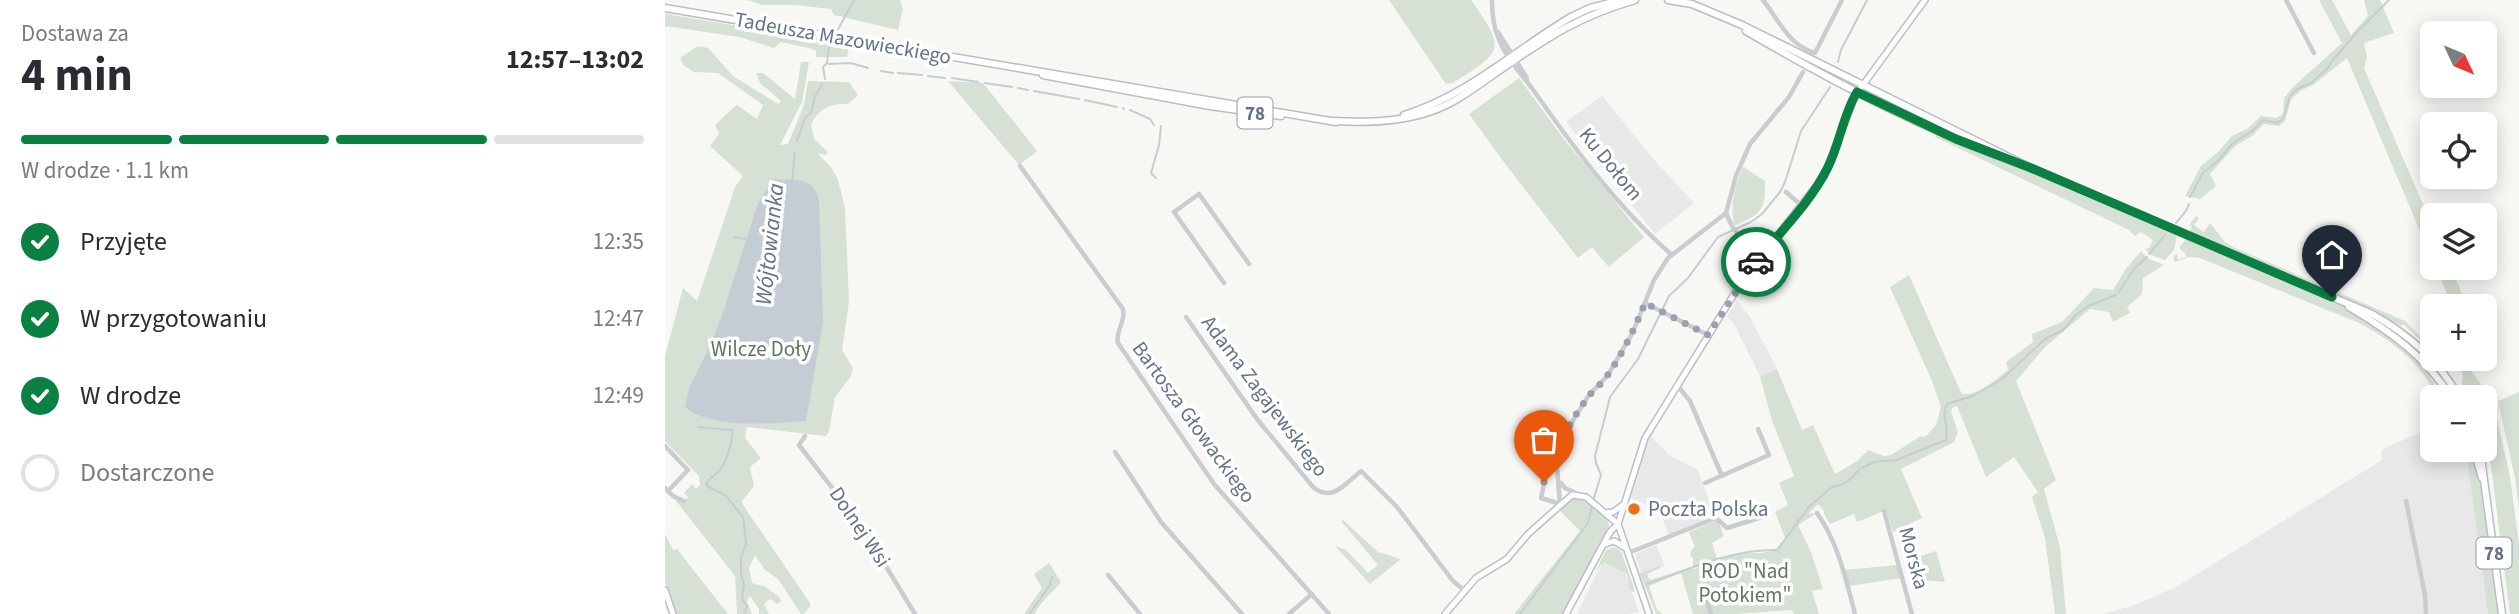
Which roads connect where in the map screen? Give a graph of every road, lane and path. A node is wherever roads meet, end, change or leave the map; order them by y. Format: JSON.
{"nodes":[{"id":1,"x":1492,"y":0,"type":"edge"},
{"id":2,"x":1629,"y":0,"type":"edge"},
{"id":3,"x":1635,"y":0,"type":"edge"},
{"id":4,"x":1668,"y":0,"type":"edge"},
{"id":5,"x":1763,"y":0,"type":"edge"},
{"id":6,"x":1842,"y":0,"type":"edge"},
{"id":7,"x":1926,"y":0,"type":"edge"},
{"id":8,"x":2286,"y":0,"type":"edge"},
{"id":9,"x":665,"y":8,"type":"edge"},
{"id":10,"x":1719,"y":15,"type":"junction"},
{"id":11,"x":2314,"y":53,"type":"dead end"},
{"id":12,"x":1513,"y":58,"type":"junction"},
{"id":13,"x":1803,"y":72,"type":"dead end"},
{"id":14,"x":1862,"y":84,"type":"junction"},
{"id":15,"x":1857,"y":92,"type":"junction"},
{"id":16,"x":1020,"y":166,"type":"dead end"},
{"id":17,"x":2031,"y":168,"type":"junction"},
{"id":18,"x":1786,"y":192,"type":"dead end"},
{"id":19,"x":1801,"y":205,"type":"junction"},
{"id":20,"x":1726,"y":212,"type":"junction"},
{"id":21,"x":1672,"y":255,"type":"junction"},
{"id":22,"x":1756,"y":261,"type":"junction"},
{"id":23,"x":1249,"y":264,"type":"dead end"},
{"id":24,"x":1224,"y":283,"type":"dead end"},
{"id":25,"x":2338,"y":300,"type":"junction"},
{"id":26,"x":1645,"y":303,"type":"junction"},
{"id":27,"x":1186,"y":317,"type":"dead end"},
{"id":28,"x":1708,"y":335,"type":"junction"},
{"id":29,"x":1677,"y":385,"type":"junction"},
{"id":30,"x":2443,"y":385,"type":"edge"},
{"id":31,"x":2451,"y":385,"type":"edge"},
{"id":32,"x":1758,"y":429,"type":"dead end"},
{"id":33,"x":805,"y":436,"type":"dead end"},
{"id":34,"x":665,"y":446,"type":"edge"},
{"id":35,"x":1115,"y":452,"type":"dead end"},
{"id":36,"x":1556,"y":457,"type":"junction"},
{"id":37,"x":2478,"y":462,"type":"edge"},
{"id":38,"x":2482,"y":462,"type":"edge"},
{"id":39,"x":1722,"y":476,"type":"junction"},
{"id":40,"x":1560,"y":479,"type":"junction"},
{"id":41,"x":1705,"y":483,"type":"dead end"},
{"id":42,"x":666,"y":490,"type":"edge"},
{"id":43,"x":2487,"y":493,"type":"junction"},
{"id":44,"x":1578,"y":494,"type":"junction"},
{"id":45,"x":684,"y":501,"type":"dead end"},
{"id":46,"x":2406,"y":501,"type":"dead end"},
{"id":47,"x":1560,"y":504,"type":"junction"},
{"id":48,"x":1623,"y":505,"type":"junction"},
{"id":49,"x":1884,"y":511,"type":"dead end"},
{"id":50,"x":1606,"y":513,"type":"junction"},
{"id":51,"x":1817,"y":513,"type":"dead end"},
{"id":52,"x":1765,"y":516,"type":"dead end"},
{"id":53,"x":1611,"y":519,"type":"junction"},
{"id":54,"x":1618,"y":524,"type":"junction"},
{"id":55,"x":1610,"y":532,"type":"junction"},
{"id":56,"x":1602,"y":546,"type":"junction"},
{"id":57,"x":1626,"y":550,"type":"junction"},
{"id":58,"x":1108,"y":575,"type":"dead end"},
{"id":59,"x":1702,"y":586,"type":"dead end"},
{"id":60,"x":665,"y":590,"type":"edge"},
{"id":61,"x":1465,"y":591,"type":"junction"},
{"id":62,"x":1312,"y":594,"type":"junction"},
{"id":63,"x":673,"y":614,"type":"edge"},
{"id":64,"x":915,"y":614,"type":"edge"},
{"id":65,"x":1140,"y":614,"type":"edge"},
{"id":66,"x":1242,"y":614,"type":"edge"},
{"id":67,"x":1289,"y":614,"type":"edge"},
{"id":68,"x":1329,"y":614,"type":"edge"},
{"id":69,"x":1445,"y":614,"type":"edge"},
{"id":70,"x":1566,"y":614,"type":"edge"},
{"id":71,"x":1649,"y":614,"type":"edge"},
{"id":72,"x":1711,"y":614,"type":"edge"},
{"id":73,"x":1855,"y":614,"type":"edge"},
{"id":74,"x":1912,"y":614,"type":"edge"},
{"id":75,"x":2426,"y":614,"type":"edge"},
{"id":76,"x":2502,"y":614,"type":"edge"}],
"edges":[{"from":1,"to":12,"type":"street","name":"Ku Dołom"},
{"from":2,"to":12,"type":"main road","name":"Tadeusza Mazowieckiego","number":"78"},
{"from":3,"to":12,"type":"main road","name":"Tadeusza Mazowieckiego","number":"78"},
{"from":4,"to":10,"type":"main road"},
{"from":5,"to":6,"type":"street"},
{"from":7,"to":14,"type":"main road"},
{"from":8,"to":11,"type":"street"},
{"from":9,"to":12,"type":"main road","name":"Tadeusza Mazowieckiego","number":"78"},
{"from":10,"to":14,"type":"main road"},
{"from":10,"to":15,"type":"main road"},
{"from":12,"to":21,"type":"street","name":"Ku Dołom"},
{"from":13,"to":20,"type":"street"},
{"from":14,"to":15,"type":"main road"},
{"from":14,"to":17,"type":"main road"},
{"from":15,"to":17,"type":"main road"},
{"from":15,"to":19,"type":"main road"},
{"from":16,"to":62,"type":"street","name":"Bartosza Głowackiego"},
{"from":17,"to":25,"type":"main road"},
{"from":18,"to":19,"type":"street"},
{"from":19,"to":22,"type":"main road"},
{"from":20,"to":21,"type":"street"},
{"from":20,"to":22,"type":"street"},
{"from":21,"to":26,"type":"street"},
{"from":22,"to":28,"type":"main road"},
{"from":23,"to":24,"type":"street"},
{"from":25,"to":30,"type":"main road"},
{"from":25,"to":31,"type":"main road"},
{"from":26,"to":28,"type":"street"},
{"from":26,"to":36,"type":"street"},
{"from":27,"to":61,"type":"street","name":"Adama Zagajewskiego"},
{"from":28,"to":29,"type":"main road"},
{"from":29,"to":39,"type":"street"},
{"from":29,"to":48,"type":"main road"},
{"from":32,"to":39,"type":"street"},
{"from":33,"to":64,"type":"street","name":"Dolnej Wsi"},
{"from":34,"to":42,"type":"street"},
{"from":35,"to":66,"type":"street"},
{"from":36,"to":40,"type":"street"},
{"from":36,"to":47,"type":"street"},
{"from":37,"to":43,"type":"main road","number":"78"},
{"from":38,"to":43,"type":"main road","number":"78"},
{"from":39,"to":41,"type":"street"},
{"from":40,"to":44,"type":"street"},
{"from":40,"to":47,"type":"street"},
{"from":42,"to":45,"type":"street"},
{"from":43,"to":76,"type":"main road","number":"78"},
{"from":44,"to":47,"type":"main road"},
{"from":44,"to":50,"type":"main road"},
{"from":46,"to":75,"type":"street"},
{"from":47,"to":61,"type":"main road"},
{"from":48,"to":50,"type":"main road"},
{"from":48,"to":54,"type":"main road"},
{"from":49,"to":74,"type":"street","name":"Morska"},
{"from":50,"to":53,"type":"main road"},
{"from":51,"to":73,"type":"street"},
{"from":52,"to":57,"type":"street"},
{"from":53,"to":54,"type":"main road"},
{"from":53,"to":55,"type":"main road"},
{"from":54,"to":55,"type":"main road"},
{"from":54,"to":57,"type":"main road"},
{"from":55,"to":56,"type":"main road"},
{"from":56,"to":57,"type":"main road"},
{"from":56,"to":70,"type":"main road"},
{"from":57,"to":71,"type":"main road"},
{"from":58,"to":65,"type":"street"},
{"from":59,"to":72,"type":"street"},
{"from":60,"to":63,"type":"main road"},
{"from":61,"to":69,"type":"main road"},
{"from":62,"to":67,"type":"street"},
{"from":62,"to":68,"type":"street","name":"Bartosza Głowackiego"}]}
